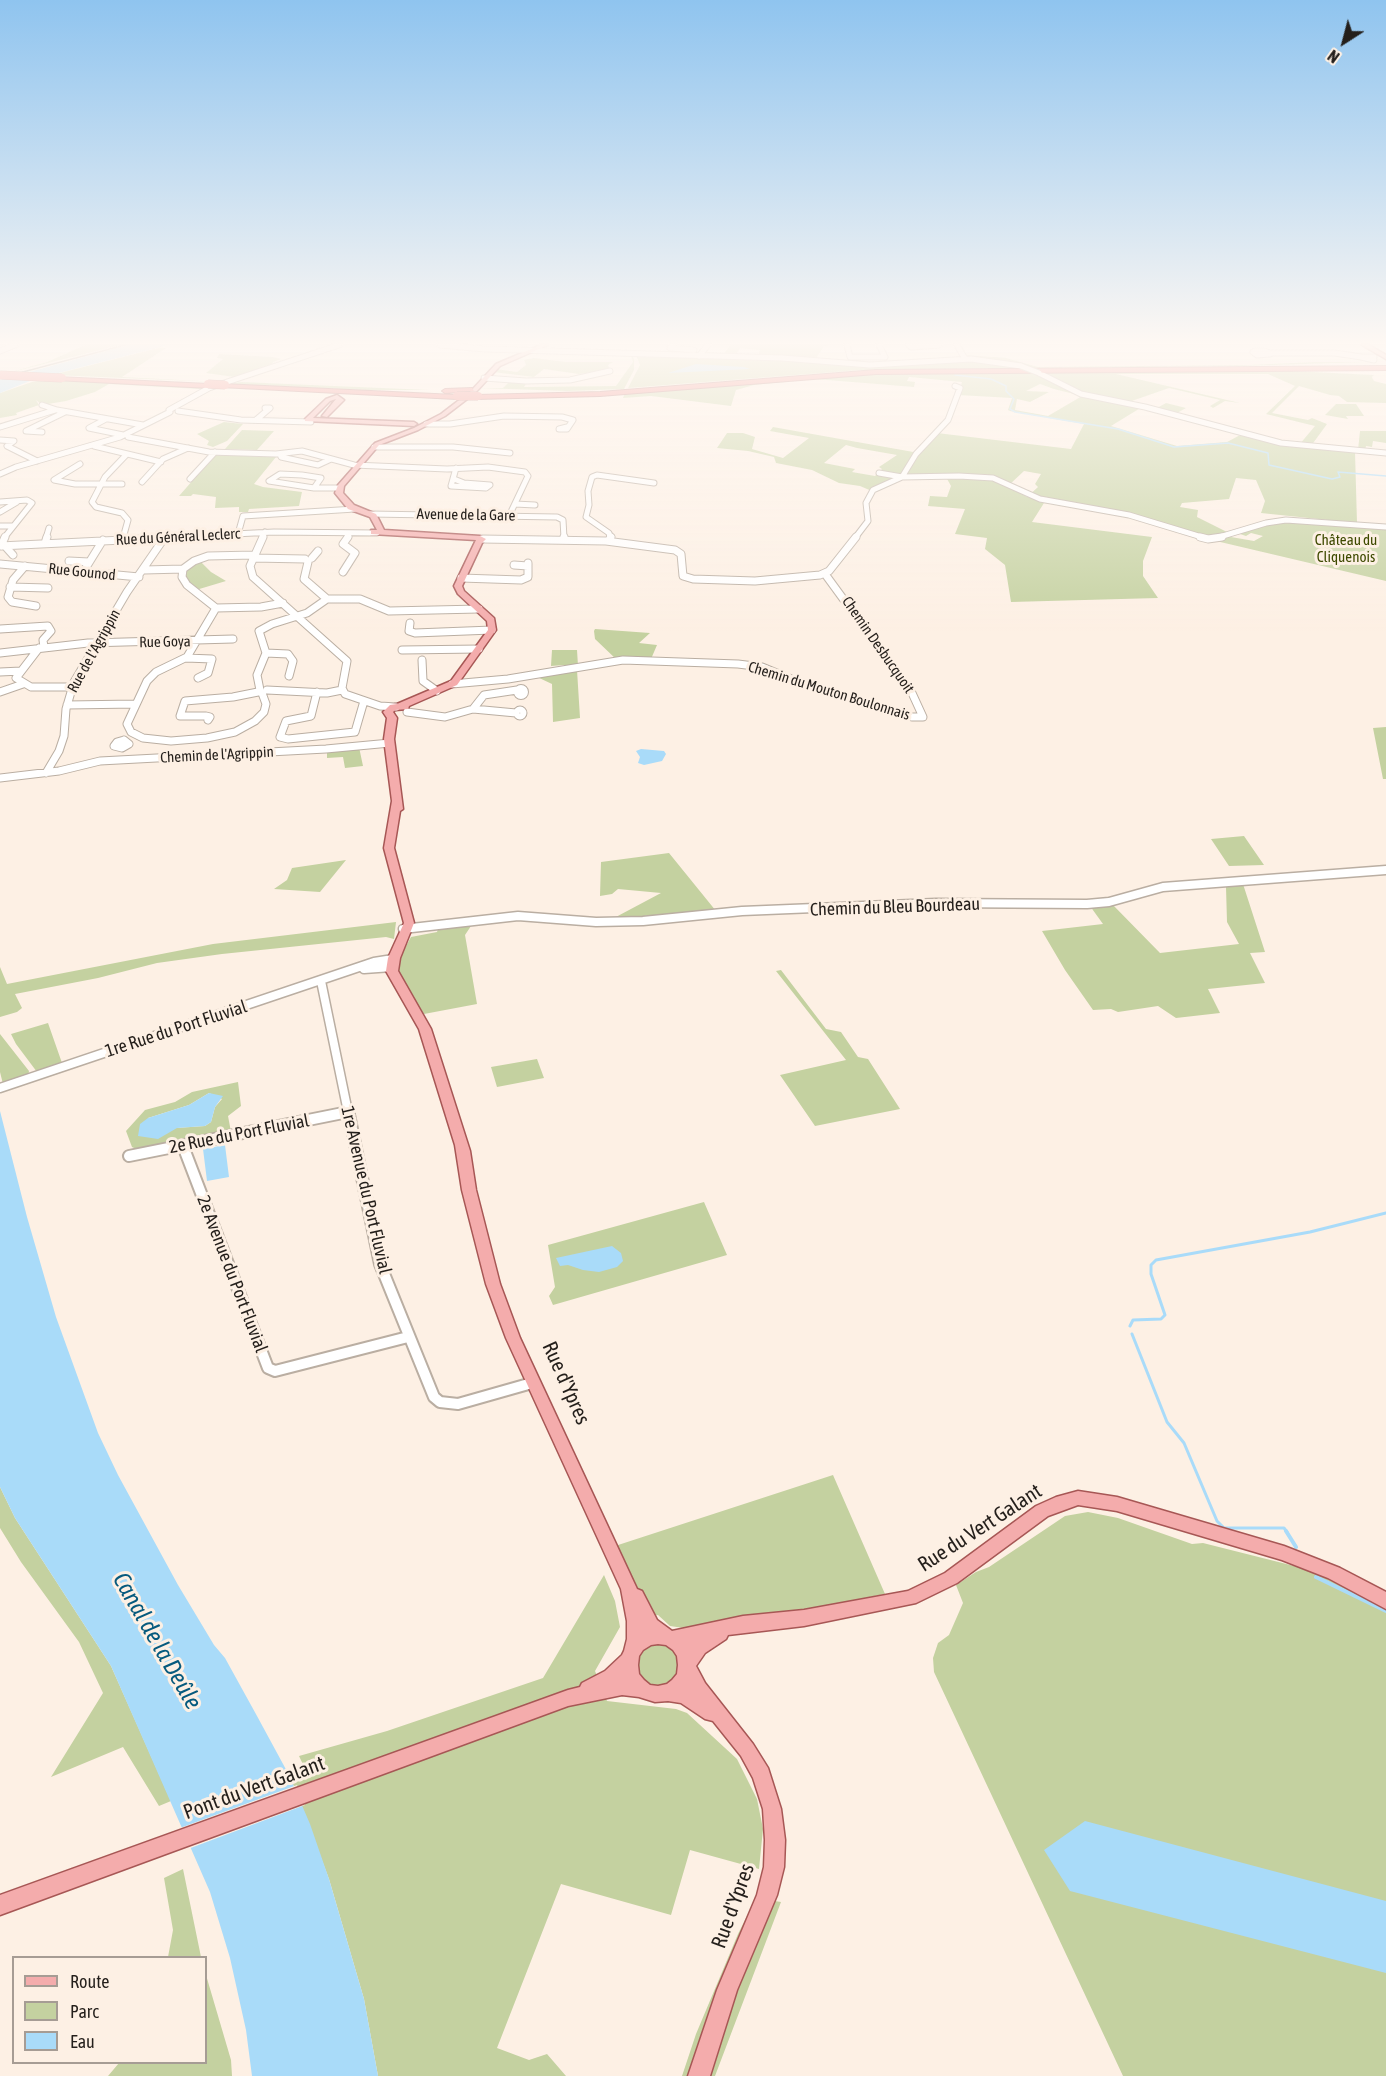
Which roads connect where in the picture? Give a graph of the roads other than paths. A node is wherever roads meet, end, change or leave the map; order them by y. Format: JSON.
{"nodes":[{"id":1,"x":13,"y":442,"type":"edge"},
{"id":2,"x":105,"y":442,"type":"edge"},
{"id":3,"x":160,"y":442,"type":"edge"},
{"id":4,"x":385,"y":442,"type":"edge"},
{"id":5,"x":927,"y":442,"type":"edge"},
{"id":6,"x":1276,"y":442,"type":"edge"},
{"id":7,"x":94,"y":445,"type":"junction"},
{"id":8,"x":374,"y":447,"type":"junction"},
{"id":9,"x":189,"y":448,"type":"junction"},
{"id":10,"x":214,"y":452,"type":"junction"},
{"id":11,"x":510,"y":453,"type":"dead end"},
{"id":12,"x":1386,"y":453,"type":"edge"},
{"id":13,"x":128,"y":454,"type":"junction"},
{"id":14,"x":280,"y":454,"type":"junction"},
{"id":15,"x":331,"y":459,"type":"junction"},
{"id":16,"x":37,"y":461,"type":"junction"},
{"id":17,"x":161,"y":462,"type":"junction"},
{"id":18,"x":80,"y":464,"type":"dead end"},
{"id":19,"x":318,"y":465,"type":"junction"},
{"id":20,"x":357,"y":465,"type":"junction"},
{"id":21,"x":456,"y":468,"type":"junction"},
{"id":22,"x":58,"y":471,"type":"dead end"},
{"id":23,"x":69,"y":472,"type":"junction"},
{"id":24,"x":268,"y":473,"type":"dead end"},
{"id":25,"x":879,"y":473,"type":"dead end"},
{"id":26,"x":0,"y":474,"type":"edge"},
{"id":27,"x":278,"y":475,"type":"junction"},
{"id":28,"x":302,"y":475,"type":"junction"},
{"id":29,"x":902,"y":477,"type":"junction"},
{"id":30,"x":190,"y":479,"type":"dead end"},
{"id":31,"x":454,"y":479,"type":"junction"},
{"id":32,"x":142,"y":482,"type":"dead end"},
{"id":33,"x":654,"y":483,"type":"dead end"},
{"id":34,"x":101,"y":484,"type":"junction"},
{"id":35,"x":122,"y":484,"type":"dead end"},
{"id":36,"x":295,"y":485,"type":"junction"},
{"id":37,"x":314,"y":488,"type":"junction"},
{"id":38,"x":339,"y":488,"type":"junction"},
{"id":39,"x":0,"y":501,"type":"edge"},
{"id":40,"x":19,"y":501,"type":"junction"},
{"id":41,"x":514,"y":504,"type":"junction"},
{"id":42,"x":535,"y":505,"type":"dead end"},
{"id":43,"x":355,"y":509,"type":"junction"},
{"id":44,"x":0,"y":512,"type":"edge"},
{"id":45,"x":370,"y":514,"type":"junction"},
{"id":46,"x":509,"y":516,"type":"junction"},
{"id":47,"x":0,"y":526,"type":"edge"},
{"id":48,"x":1386,"y":527,"type":"edge"},
{"id":49,"x":10,"y":528,"type":"junction"},
{"id":50,"x":49,"y":528,"type":"dead end"},
{"id":51,"x":378,"y":530,"type":"junction"},
{"id":52,"x":0,"y":531,"type":"edge"},
{"id":53,"x":265,"y":532,"type":"junction"},
{"id":54,"x":353,"y":533,"type":"junction"},
{"id":55,"x":238,"y":534,"type":"junction"},
{"id":56,"x":165,"y":537,"type":"junction"},
{"id":57,"x":103,"y":540,"type":"junction"},
{"id":58,"x":123,"y":540,"type":"junction"},
{"id":59,"x":478,"y":540,"type":"junction"},
{"id":60,"x":564,"y":540,"type":"junction"},
{"id":61,"x":608,"y":541,"type":"junction"},
{"id":62,"x":45,"y":543,"type":"junction"},
{"id":63,"x":2,"y":546,"type":"edge"},
{"id":64,"x":318,"y":551,"type":"dead end"},
{"id":65,"x":13,"y":555,"type":"dead end"},
{"id":66,"x":254,"y":556,"type":"junction"},
{"id":67,"x":308,"y":560,"type":"junction"},
{"id":68,"x":69,"y":561,"type":"dead end"},
{"id":69,"x":89,"y":562,"type":"junction"},
{"id":70,"x":0,"y":564,"type":"edge"},
{"id":71,"x":26,"y":566,"type":"junction"},
{"id":72,"x":514,"y":566,"type":"dead end"},
{"id":73,"x":183,"y":569,"type":"junction"},
{"id":74,"x":144,"y":570,"type":"junction"},
{"id":75,"x":343,"y":572,"type":"dead end"},
{"id":76,"x":82,"y":574,"type":"junction"},
{"id":77,"x":825,"y":574,"type":"junction"},
{"id":78,"x":139,"y":577,"type":"junction"},
{"id":79,"x":461,"y":578,"type":"junction"},
{"id":80,"x":10,"y":587,"type":"junction"},
{"id":81,"x":48,"y":588,"type":"dead end"},
{"id":82,"x":327,"y":599,"type":"junction"},
{"id":83,"x":283,"y":603,"type":"junction"},
{"id":84,"x":36,"y":606,"type":"dead end"},
{"id":85,"x":216,"y":608,"type":"junction"},
{"id":86,"x":479,"y":609,"type":"junction"},
{"id":87,"x":298,"y":616,"type":"junction"},
{"id":88,"x":410,"y":623,"type":"dead end"},
{"id":89,"x":0,"y":629,"type":"edge"},
{"id":90,"x":492,"y":630,"type":"junction"},
{"id":91,"x":233,"y":639,"type":"dead end"},
{"id":92,"x":198,"y":641,"type":"junction"},
{"id":93,"x":96,"y":643,"type":"junction"},
{"id":94,"x":42,"y":647,"type":"junction"},
{"id":95,"x":479,"y":649,"type":"junction"},
{"id":96,"x":402,"y":650,"type":"dead end"},
{"id":97,"x":0,"y":653,"type":"edge"},
{"id":98,"x":266,"y":653,"type":"junction"},
{"id":99,"x":186,"y":658,"type":"junction"},
{"id":100,"x":422,"y":660,"type":"dead end"},
{"id":101,"x":21,"y":671,"type":"junction"},
{"id":102,"x":0,"y":672,"type":"edge"},
{"id":103,"x":290,"y":676,"type":"dead end"},
{"id":104,"x":198,"y":678,"type":"dead end"},
{"id":105,"x":23,"y":684,"type":"junction"},
{"id":106,"x":452,"y":684,"type":"junction"},
{"id":107,"x":72,"y":687,"type":"junction"},
{"id":108,"x":342,"y":690,"type":"junction"},
{"id":109,"x":517,"y":690,"type":"dead end"},
{"id":110,"x":262,"y":691,"type":"junction"},
{"id":111,"x":0,"y":692,"type":"edge"},
{"id":112,"x":317,"y":692,"type":"junction"},
{"id":113,"x":437,"y":692,"type":"junction"},
{"id":114,"x":364,"y":701,"type":"junction"},
{"id":115,"x":136,"y":704,"type":"junction"},
{"id":116,"x":67,"y":705,"type":"junction"},
{"id":117,"x":473,"y":709,"type":"junction"},
{"id":118,"x":396,"y":710,"type":"junction"},
{"id":119,"x":516,"y":713,"type":"dead end"},
{"id":120,"x":921,"y":718,"type":"joint"},
{"id":121,"x":208,"y":720,"type":"dead end"},
{"id":122,"x":137,"y":737,"type":"junction"},
{"id":123,"x":390,"y":739,"type":"junction"},
{"id":124,"x":128,"y":741,"type":"dead end"},
{"id":125,"x":46,"y":773,"type":"junction"},
{"id":126,"x":0,"y":778,"type":"edge"},
{"id":127,"x":1386,"y":870,"type":"edge"},
{"id":128,"x":406,"y":929,"type":"junction"},
{"id":129,"x":393,"y":963,"type":"junction"},
{"id":130,"x":321,"y":981,"type":"junction"},
{"id":131,"x":0,"y":1088,"type":"edge"},
{"id":132,"x":348,"y":1112,"type":"junction"},
{"id":133,"x":183,"y":1146,"type":"junction"},
{"id":134,"x":129,"y":1156,"type":"dead end"},
{"id":135,"x":507,"y":1320,"type":"junction"},
{"id":136,"x":408,"y":1337,"type":"junction"},
{"id":137,"x":532,"y":1383,"type":"junction"},
{"id":138,"x":573,"y":1469,"type":"junction"},
{"id":139,"x":619,"y":1567,"type":"junction"},
{"id":140,"x":1386,"y":1601,"type":"edge"},
{"id":141,"x":735,"y":1626,"type":"junction"},
{"id":142,"x":668,"y":1638,"type":"junction"},
{"id":143,"x":630,"y":1656,"type":"junction"},
{"id":144,"x":688,"y":1665,"type":"junction"},
{"id":145,"x":641,"y":1689,"type":"junction"},
{"id":146,"x":664,"y":1692,"type":"junction"},
{"id":147,"x":568,"y":1698,"type":"junction"},
{"id":148,"x":725,"y":1724,"type":"junction"},
{"id":149,"x":3,"y":1905,"type":"edge"},
{"id":150,"x":699,"y":2076,"type":"edge"}],
"edges":[{"from":1,"to":16,"type":"street"},
{"from":2,"to":7,"type":"street"},
{"from":3,"to":9,"type":"street"},
{"from":4,"to":8,"type":"main road"},
{"from":5,"to":29,"type":"street"},
{"from":6,"to":12,"type":"street","bridge":true},
{"from":7,"to":13,"type":"street"},
{"from":7,"to":16,"type":"street"},
{"from":8,"to":11,"type":"street"},
{"from":8,"to":20,"type":"main road"},
{"from":9,"to":10,"type":"street"},
{"from":9,"to":17,"type":"street"},
{"from":10,"to":14,"type":"street"},
{"from":10,"to":30,"type":"street"},
{"from":13,"to":17,"type":"street"},
{"from":13,"to":34,"type":"street"},
{"from":14,"to":15,"type":"street"},
{"from":14,"to":19,"type":"street"},
{"from":15,"to":19,"type":"street"},
{"from":15,"to":20,"type":"street"},
{"from":16,"to":26,"type":"street"},
{"from":17,"to":32,"type":"street"},
{"from":18,"to":23,"type":"street"},
{"from":19,"to":28,"type":"street"},
{"from":20,"to":21,"type":"street"},
{"from":20,"to":38,"type":"main road"},
{"from":21,"to":31,"type":"street"},
{"from":21,"to":41,"type":"street"},
{"from":22,"to":23,"type":"street"},
{"from":23,"to":34,"type":"street"},
{"from":24,"to":27,"type":"street"},
{"from":25,"to":29,"type":"street"},
{"from":27,"to":28,"type":"street"},
{"from":27,"to":36,"type":"street"},
{"from":28,"to":36,"type":"street"},
{"from":28,"to":37,"type":"street"},
{"from":29,"to":48,"type":"street"},
{"from":29,"to":77,"type":"street"},
{"from":31,"to":31,"type":"street"},
{"from":33,"to":61,"type":"street"},
{"from":34,"to":35,"type":"street"},
{"from":34,"to":58,"type":"street"},
{"from":36,"to":37,"type":"street"},
{"from":37,"to":38,"type":"street"},
{"from":38,"to":43,"type":"main road"},
{"from":39,"to":40,"type":"street"},
{"from":40,"to":44,"type":"street"},
{"from":40,"to":49,"type":"street"},
{"from":41,"to":42,"type":"street"},
{"from":41,"to":46,"type":"street"},
{"from":43,"to":45,"type":"main road"},
{"from":43,"to":55,"type":"street"},
{"from":45,"to":46,"type":"street","name":"Avenue de la Gare"},
{"from":45,"to":51,"type":"main road"},
{"from":46,"to":60,"type":"street","name":"Avenue de la Gare"},
{"from":47,"to":49,"type":"street"},
{"from":49,"to":52,"type":"street"},
{"from":49,"to":63,"type":"street"},
{"from":50,"to":62,"type":"street"},
{"from":51,"to":54,"type":"street","name":"Rue du Général Leclerc"},
{"from":51,"to":59,"type":"main road"},
{"from":53,"to":54,"type":"street","name":"Rue du Général Leclerc"},
{"from":53,"to":55,"type":"street","name":"Rue du Général Leclerc"},
{"from":53,"to":66,"type":"street"},
{"from":54,"to":75,"type":"street"},
{"from":55,"to":56,"type":"street","name":"Rue du Général Leclerc"},
{"from":56,"to":58,"type":"street","name":"Rue du Général Leclerc"},
{"from":56,"to":74,"type":"street","name":"Rue de l'Agrippin"},
{"from":57,"to":58,"type":"street","name":"Rue du Général Leclerc"},
{"from":57,"to":62,"type":"street","name":"Rue du Général Leclerc"},
{"from":57,"to":69,"type":"street"},
{"from":59,"to":60,"type":"street"},
{"from":59,"to":79,"type":"main road"},
{"from":60,"to":61,"type":"street"},
{"from":61,"to":77,"type":"street"},
{"from":62,"to":63,"type":"street","name":"Rue du Général Leclerc"},
{"from":63,"to":65,"type":"street"},
{"from":64,"to":67,"type":"street"},
{"from":66,"to":67,"type":"street"},
{"from":66,"to":73,"type":"street"},
{"from":66,"to":83,"type":"street"},
{"from":67,"to":82,"type":"street"},
{"from":68,"to":69,"type":"street"},
{"from":69,"to":76,"type":"street"},
{"from":70,"to":71,"type":"street","name":"Rue Gounod"},
{"from":71,"to":76,"type":"street","name":"Rue Gounod"},
{"from":71,"to":80,"type":"street"},
{"from":72,"to":79,"type":"street"},
{"from":73,"to":74,"type":"street"},
{"from":73,"to":85,"type":"street"},
{"from":74,"to":78,"type":"street","name":"Rue de l'Agrippin"},
{"from":76,"to":78,"type":"street","name":"Rue Gounod"},
{"from":77,"to":120,"type":"street","name":"Chemin Desbucquoit"},
{"from":78,"to":93,"type":"street","name":"Rue de l'Agrippin"},
{"from":79,"to":86,"type":"main road"},
{"from":80,"to":81,"type":"street"},
{"from":80,"to":84,"type":"street"},
{"from":82,"to":86,"type":"street"},
{"from":82,"to":87,"type":"street"},
{"from":83,"to":85,"type":"street"},
{"from":83,"to":87,"type":"street"},
{"from":85,"to":92,"type":"street"},
{"from":86,"to":90,"type":"main road"},
{"from":87,"to":98,"type":"street"},
{"from":87,"to":108,"type":"street"},
{"from":88,"to":90,"type":"street"},
{"from":89,"to":94,"type":"street"},
{"from":90,"to":95,"type":"main road"},
{"from":91,"to":92,"type":"street","name":"Rue Goya"},
{"from":92,"to":93,"type":"street","name":"Rue Goya"},
{"from":92,"to":99,"type":"street"},
{"from":93,"to":94,"type":"street","name":"Rue Goya"},
{"from":93,"to":107,"type":"street","name":"Rue de l'Agrippin"},
{"from":94,"to":97,"type":"street","name":"Rue Goya"},
{"from":94,"to":101,"type":"street"},
{"from":95,"to":96,"type":"street"},
{"from":95,"to":106,"type":"main road"},
{"from":98,"to":103,"type":"street"},
{"from":98,"to":110,"type":"street"},
{"from":99,"to":104,"type":"street"},
{"from":99,"to":115,"type":"street"},
{"from":100,"to":113,"type":"street"},
{"from":101,"to":102,"type":"street"},
{"from":101,"to":105,"type":"street"},
{"from":105,"to":107,"type":"street"},
{"from":105,"to":111,"type":"street"},
{"from":106,"to":113,"type":"main road"},
{"from":106,"to":120,"type":"street","name":"Chemin du Mouton Boulonnais"},
{"from":107,"to":116,"type":"street","name":"Rue de l'Agrippin"},
{"from":108,"to":112,"type":"street"},
{"from":108,"to":114,"type":"street"},
{"from":109,"to":117,"type":"street"},
{"from":110,"to":112,"type":"street"},
{"from":110,"to":121,"type":"street"},
{"from":110,"to":122,"type":"street"},
{"from":112,"to":114,"type":"street"},
{"from":113,"to":118,"type":"main road"},
{"from":114,"to":118,"type":"street"},
{"from":115,"to":116,"type":"street"},
{"from":115,"to":122,"type":"street"},
{"from":116,"to":125,"type":"street","name":"Rue de l'Agrippin"},
{"from":117,"to":118,"type":"street"},
{"from":117,"to":119,"type":"street"},
{"from":118,"to":123,"type":"main road"},
{"from":122,"to":124,"type":"street"},
{"from":123,"to":125,"type":"street","name":"Chemin de l'Agrippin"},
{"from":123,"to":128,"type":"main road"},
{"from":125,"to":126,"type":"street","name":"Chemin de l'Agrippin"},
{"from":127,"to":128,"type":"street","name":"Chemin du Bleu Bourdeau"},
{"from":128,"to":129,"type":"main road"},
{"from":129,"to":130,"type":"street","name":"1re Rue du Port Fluvial"},
{"from":129,"to":135,"type":"main road","name":"Rue d'Ypres"},
{"from":130,"to":131,"type":"street","name":"1re Rue du Port Fluvial"},
{"from":130,"to":132,"type":"street","name":"1re Avenue du Port Fluvial"},
{"from":132,"to":133,"type":"street","name":"2e Rue du Port Fluvial"},
{"from":132,"to":136,"type":"street","name":"1re Avenue du Port Fluvial"},
{"from":133,"to":134,"type":"street","name":"2e Rue du Port Fluvial"},
{"from":133,"to":136,"type":"street","name":"2e Avenue du Port Fluvial"},
{"from":135,"to":137,"type":"main road","name":"Rue d'Ypres"},
{"from":135,"to":138,"type":"main road","name":"Rue d'Ypres"},
{"from":136,"to":137,"type":"street","name":"1re Avenue du Port Fluvial"},
{"from":137,"to":138,"type":"main road","name":"Rue d'Ypres"},
{"from":138,"to":139,"type":"main road","name":"Rue d'Ypres"},
{"from":139,"to":142,"type":"main road","name":"Rue d'Ypres"},
{"from":139,"to":143,"type":"main road","name":"Rue d'Ypres"},
{"from":140,"to":141,"type":"main road","name":"Rue du Vert Galant"},
{"from":141,"to":142,"type":"main road","name":"Rue du Vert Galant"},
{"from":141,"to":144,"type":"main road"},
{"from":142,"to":143,"type":"main road"},
{"from":142,"to":144,"type":"main road"},
{"from":143,"to":145,"type":"main road"},
{"from":143,"to":147,"type":"main road"},
{"from":144,"to":146,"type":"main road"},
{"from":144,"to":148,"type":"main road","name":"Rue d'Ypres"},
{"from":145,"to":146,"type":"main road"},
{"from":145,"to":147,"type":"main road"},
{"from":146,"to":148,"type":"main road","name":"Rue d'Ypres"},
{"from":147,"to":149,"type":"main road","name":"Pont du Vert Galant"},
{"from":148,"to":150,"type":"main road","name":"Rue d'Ypres"}]}
